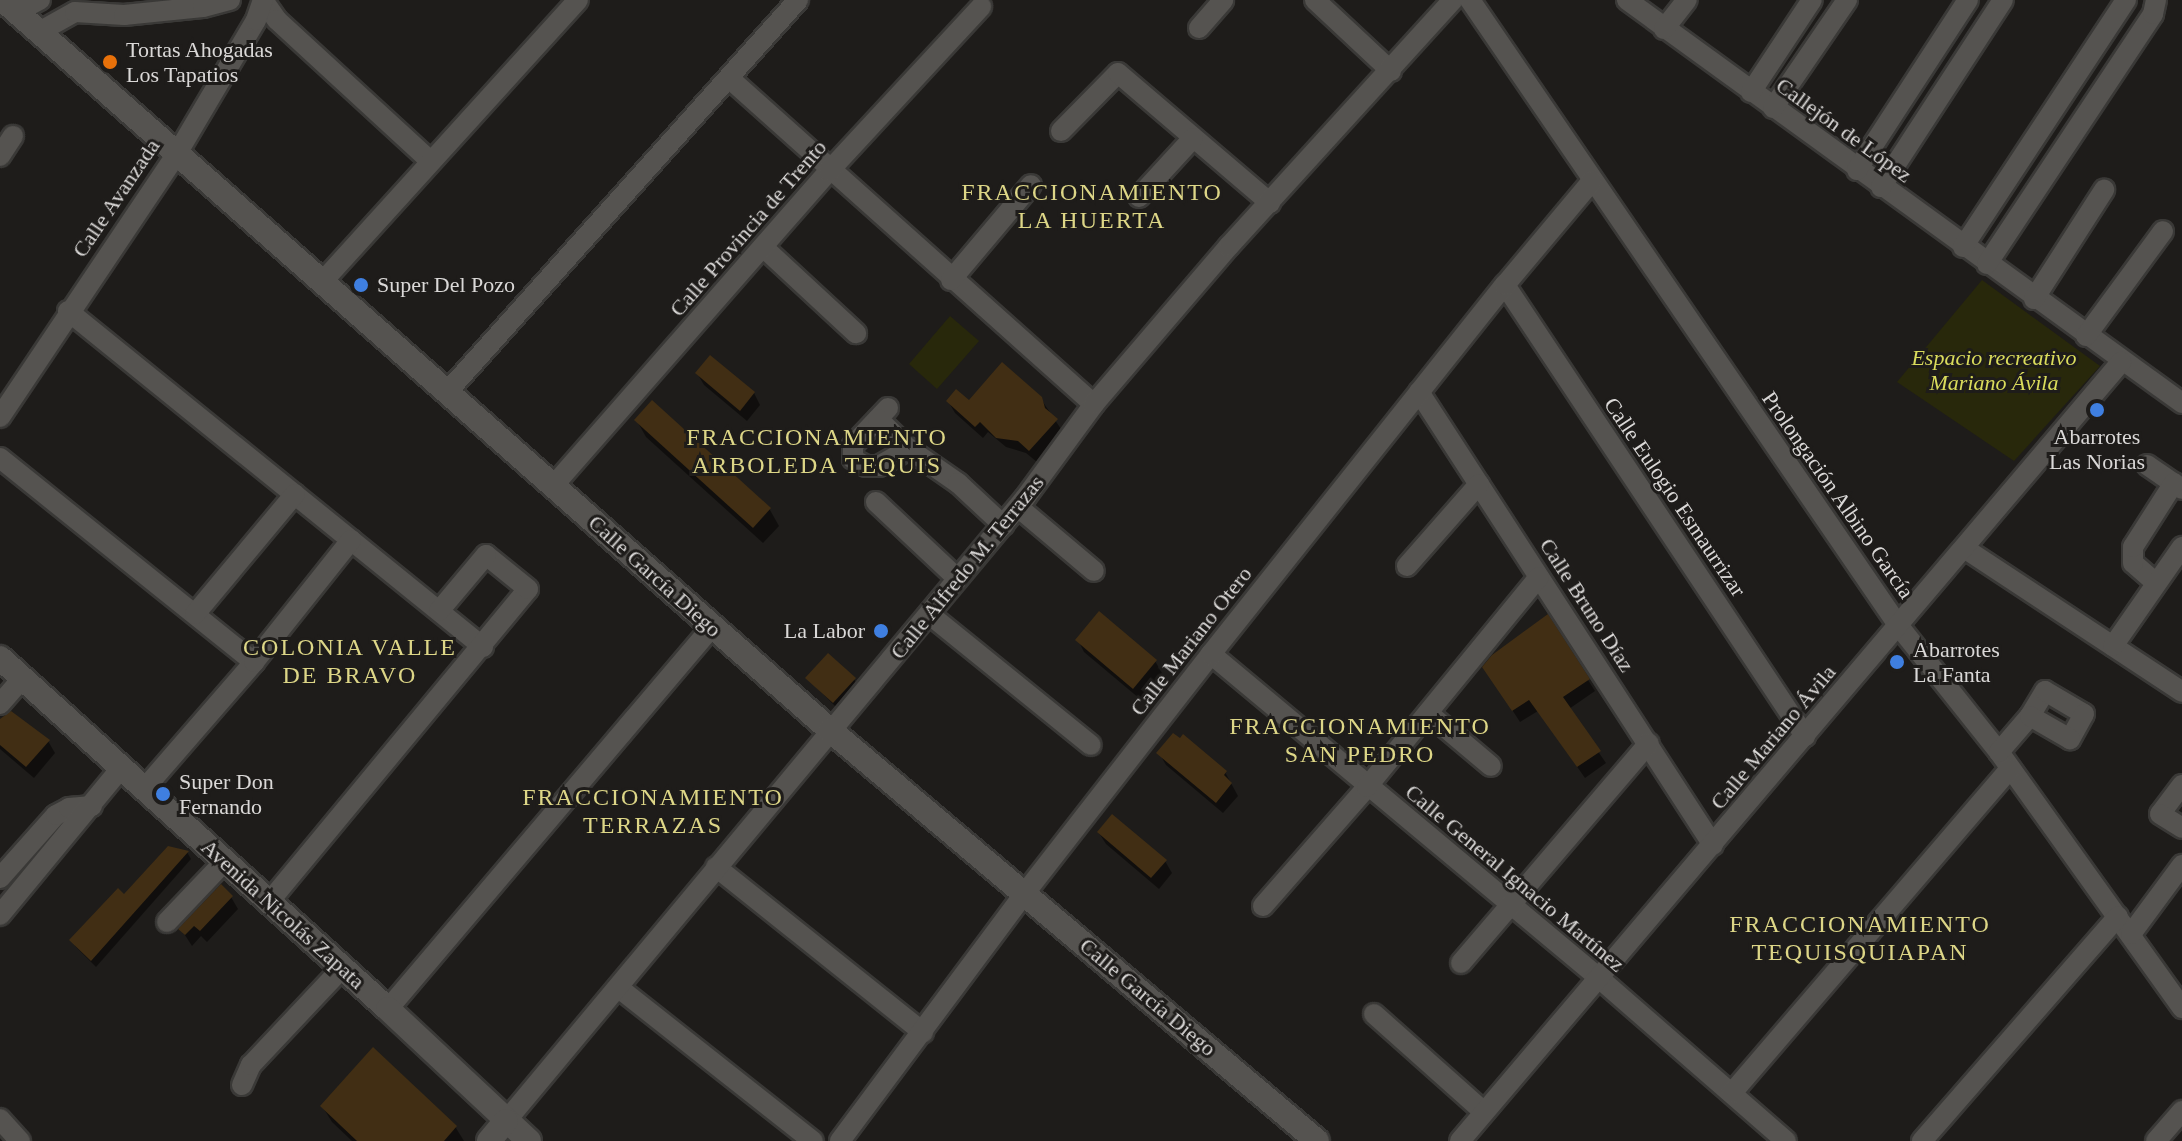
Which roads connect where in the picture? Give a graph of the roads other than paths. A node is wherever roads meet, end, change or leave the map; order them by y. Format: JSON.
{"nodes":[{"id":1,"x":40,"y":0,"type":"edge"},
{"id":2,"x":230,"y":0,"type":"edge"},
{"id":3,"x":263,"y":0,"type":"edge"},
{"id":4,"x":578,"y":0,"type":"edge"},
{"id":5,"x":798,"y":0,"type":"edge"},
{"id":6,"x":1223,"y":0,"type":"edge"},
{"id":7,"x":1315,"y":0,"type":"edge"},
{"id":8,"x":1453,"y":0,"type":"edge"},
{"id":9,"x":1470,"y":0,"type":"edge"},
{"id":10,"x":1627,"y":0,"type":"edge"},
{"id":11,"x":1687,"y":0,"type":"edge"},
{"id":12,"x":1812,"y":0,"type":"edge"},
{"id":13,"x":1846,"y":0,"type":"edge"},
{"id":14,"x":1968,"y":0,"type":"edge"},
{"id":15,"x":2003,"y":0,"type":"edge"},
{"id":16,"x":2126,"y":0,"type":"edge"},
{"id":17,"x":2156,"y":0,"type":"edge"},
{"id":18,"x":10,"y":6,"type":"edge"},
{"id":19,"x":981,"y":7,"type":"dead end"},
{"id":20,"x":1653,"y":8,"type":"edge"},
{"id":21,"x":58,"y":9,"type":"edge"},
{"id":22,"x":1199,"y":28,"type":"dead end"},
{"id":23,"x":1664,"y":29,"type":"junction"},
{"id":24,"x":39,"y":32,"type":"junction"},
{"id":25,"x":1937,"y":48,"type":"junction"},
{"id":26,"x":1961,"y":64,"type":"junction"},
{"id":27,"x":1391,"y":71,"type":"junction"},
{"id":28,"x":729,"y":78,"type":"junction"},
{"id":29,"x":1751,"y":92,"type":"junction"},
{"id":30,"x":2064,"y":96,"type":"junction"},
{"id":31,"x":1773,"y":108,"type":"junction"},
{"id":32,"x":2089,"y":112,"type":"junction"},
{"id":33,"x":1061,"y":131,"type":"dead end"},
{"id":34,"x":13,"y":136,"type":"dead end"},
{"id":35,"x":1193,"y":138,"type":"junction"},
{"id":36,"x":178,"y":152,"type":"junction"},
{"id":37,"x":0,"y":156,"type":"edge"},
{"id":38,"x":429,"y":160,"type":"junction"},
{"id":39,"x":1857,"y":170,"type":"junction"},
{"id":40,"x":829,"y":171,"type":"junction"},
{"id":41,"x":1592,"y":181,"type":"junction"},
{"id":42,"x":1031,"y":185,"type":"dead end"},
{"id":43,"x":1881,"y":187,"type":"junction"},
{"id":44,"x":2104,"y":190,"type":"dead end"},
{"id":45,"x":1139,"y":197,"type":"dead end"},
{"id":46,"x":1270,"y":203,"type":"junction"},
{"id":47,"x":2163,"y":231,"type":"dead end"},
{"id":48,"x":763,"y":247,"type":"junction"},
{"id":49,"x":1963,"y":247,"type":"junction"},
{"id":50,"x":1987,"y":264,"type":"junction"},
{"id":51,"x":324,"y":280,"type":"junction"},
{"id":52,"x":951,"y":280,"type":"junction"},
{"id":53,"x":1505,"y":285,"type":"junction"},
{"id":54,"x":2034,"y":299,"type":"junction"},
{"id":55,"x":68,"y":311,"type":"junction"},
{"id":56,"x":856,"y":333,"type":"dead end"},
{"id":57,"x":2086,"y":336,"type":"junction"},
{"id":58,"x":2121,"y":362,"type":"junction"},
{"id":59,"x":448,"y":391,"type":"junction"},
{"id":60,"x":1419,"y":392,"type":"junction"},
{"id":61,"x":2182,"y":403,"type":"edge"},
{"id":62,"x":1094,"y":404,"type":"junction"},
{"id":63,"x":0,"y":417,"type":"edge"},
{"id":64,"x":909,"y":449,"type":"junction"},
{"id":65,"x":0,"y":458,"type":"edge"},
{"id":66,"x":2147,"y":465,"type":"dead end"},
{"id":67,"x":1479,"y":484,"type":"junction"},
{"id":68,"x":554,"y":485,"type":"junction"},
{"id":69,"x":2178,"y":486,"type":"edge"},
{"id":70,"x":295,"y":494,"type":"junction"},
{"id":71,"x":876,"y":502,"type":"dead end"},
{"id":72,"x":1018,"y":507,"type":"junction"},
{"id":73,"x":1003,"y":525,"type":"junction"},
{"id":74,"x":351,"y":540,"type":"junction"},
{"id":75,"x":2182,"y":547,"type":"edge"},
{"id":76,"x":1964,"y":548,"type":"junction"},
{"id":77,"x":1407,"y":566,"type":"dead end"},
{"id":78,"x":1094,"y":571,"type":"dead end"},
{"id":79,"x":1539,"y":577,"type":"junction"},
{"id":80,"x":958,"y":579,"type":"junction"},
{"id":81,"x":2156,"y":583,"type":"junction"},
{"id":82,"x":439,"y":611,"type":"junction"},
{"id":83,"x":195,"y":614,"type":"junction"},
{"id":84,"x":929,"y":614,"type":"junction"},
{"id":85,"x":1898,"y":625,"type":"junction"},
{"id":86,"x":712,"y":627,"type":"junction"},
{"id":87,"x":2113,"y":646,"type":"junction"},
{"id":88,"x":483,"y":647,"type":"junction"},
{"id":89,"x":1211,"y":654,"type":"junction"},
{"id":90,"x":0,"y":658,"type":"edge"},
{"id":91,"x":254,"y":662,"type":"junction"},
{"id":92,"x":23,"y":678,"type":"junction"},
{"id":93,"x":2182,"y":692,"type":"edge"},
{"id":94,"x":0,"y":704,"type":"edge"},
{"id":95,"x":1428,"y":713,"type":"junction"},
{"id":96,"x":2030,"y":716,"type":"dead end"},
{"id":97,"x":830,"y":730,"type":"junction"},
{"id":98,"x":1805,"y":736,"type":"junction"},
{"id":99,"x":1649,"y":743,"type":"junction"},
{"id":100,"x":1091,"y":745,"type":"dead end"},
{"id":101,"x":2005,"y":761,"type":"junction"},
{"id":102,"x":1491,"y":766,"type":"dead end"},
{"id":103,"x":121,"y":768,"type":"junction"},
{"id":104,"x":2182,"y":785,"type":"edge"},
{"id":105,"x":1367,"y":787,"type":"junction"},
{"id":106,"x":145,"y":788,"type":"junction"},
{"id":107,"x":92,"y":806,"type":"junction"},
{"id":108,"x":2182,"y":828,"type":"edge"},
{"id":109,"x":1713,"y":845,"type":"junction"},
{"id":110,"x":224,"y":862,"type":"junction"},
{"id":111,"x":2182,"y":865,"type":"edge"},
{"id":112,"x":716,"y":867,"type":"junction"},
{"id":113,"x":0,"y":878,"type":"edge"},
{"id":114,"x":1025,"y":893,"type":"junction"},
{"id":115,"x":269,"y":902,"type":"junction"},
{"id":116,"x":1263,"y":906,"type":"dead end"},
{"id":117,"x":1511,"y":906,"type":"junction"},
{"id":118,"x":0,"y":915,"type":"edge"},
{"id":119,"x":2118,"y":916,"type":"junction"},
{"id":120,"x":167,"y":922,"type":"dead end"},
{"id":121,"x":2131,"y":934,"type":"junction"},
{"id":122,"x":1461,"y":963,"type":"dead end"},
{"id":123,"x":342,"y":968,"type":"junction"},
{"id":124,"x":1599,"y":978,"type":"junction"},
{"id":125,"x":619,"y":988,"type":"junction"},
{"id":126,"x":2182,"y":1008,"type":"edge"},
{"id":127,"x":388,"y":1009,"type":"junction"},
{"id":128,"x":1374,"y":1014,"type":"dead end"},
{"id":129,"x":923,"y":1032,"type":"junction"},
{"id":130,"x":242,"y":1085,"type":"dead end"},
{"id":131,"x":1732,"y":1093,"type":"junction"},
{"id":132,"x":2182,"y":1111,"type":"edge"},
{"id":133,"x":1484,"y":1112,"type":"junction"},
{"id":134,"x":0,"y":1119,"type":"edge"},
{"id":135,"x":506,"y":1121,"type":"junction"},
{"id":136,"x":20,"y":1141,"type":"edge"},
{"id":137,"x":489,"y":1141,"type":"edge"},
{"id":138,"x":529,"y":1141,"type":"edge"},
{"id":139,"x":813,"y":1141,"type":"edge"},
{"id":140,"x":840,"y":1141,"type":"edge"},
{"id":141,"x":1317,"y":1141,"type":"edge"},
{"id":142,"x":1460,"y":1141,"type":"edge"},
{"id":143,"x":1786,"y":1141,"type":"edge"},
{"id":144,"x":1922,"y":1141,"type":"edge"},
{"id":145,"x":2156,"y":1141,"type":"edge"}],
"edges":[{"from":1,"to":18,"type":"street"},
{"from":2,"to":21,"type":"street"},
{"from":3,"to":36,"type":"street","name":"Calle Avanzada"},
{"from":3,"to":38,"type":"street"},
{"from":4,"to":38,"type":"street"},
{"from":5,"to":28,"type":"street"},
{"from":6,"to":22,"type":"street"},
{"from":7,"to":27,"type":"street"},
{"from":8,"to":27,"type":"street","name":"Calle Alfredo M. Terrazas"},
{"from":9,"to":41,"type":"street","name":"Prolongación Albino García"},
{"from":10,"to":20,"type":"street","name":"Callejón de López"},
{"from":11,"to":23,"type":"street"},
{"from":12,"to":29,"type":"street"},
{"from":13,"to":31,"type":"street"},
{"from":14,"to":25,"type":"street"},
{"from":15,"to":26,"type":"street"},
{"from":16,"to":30,"type":"street"},
{"from":17,"to":32,"type":"street"},
{"from":18,"to":24,"type":"street","name":"Calle García Diego"},
{"from":19,"to":40,"type":"street","name":"Calle Provincia de Trento"},
{"from":20,"to":23,"type":"street","name":"Callejón de López"},
{"from":21,"to":24,"type":"street"},
{"from":23,"to":29,"type":"street","name":"Callejón de López"},
{"from":24,"to":36,"type":"street","name":"Calle García Diego"},
{"from":25,"to":26,"type":"street"},
{"from":25,"to":39,"type":"street"},
{"from":26,"to":43,"type":"street"},
{"from":27,"to":46,"type":"street","name":"Calle Alfredo M. Terrazas"},
{"from":28,"to":40,"type":"street"},
{"from":28,"to":59,"type":"street"},
{"from":29,"to":31,"type":"street","name":"Callejón de López"},
{"from":30,"to":32,"type":"street"},
{"from":30,"to":49,"type":"street"},
{"from":31,"to":39,"type":"street","name":"Callejón de López"},
{"from":32,"to":50,"type":"street"},
{"from":33,"to":35,"type":"street"},
{"from":34,"to":37,"type":"street"},
{"from":35,"to":45,"type":"street"},
{"from":35,"to":46,"type":"street"},
{"from":36,"to":51,"type":"street","name":"Calle García Diego"},
{"from":36,"to":55,"type":"street","name":"Calle Avanzada"},
{"from":38,"to":51,"type":"street"},
{"from":39,"to":43,"type":"street","name":"Callejón de López"},
{"from":40,"to":48,"type":"street","name":"Calle Provincia de Trento"},
{"from":40,"to":52,"type":"street"},
{"from":41,"to":53,"type":"street","name":"Calle Mariano Otero"},
{"from":41,"to":85,"type":"street","name":"Prolongación Albino García"},
{"from":42,"to":52,"type":"street"},
{"from":43,"to":49,"type":"street","name":"Callejón de López"},
{"from":44,"to":54,"type":"street"},
{"from":46,"to":62,"type":"street","name":"Calle Alfredo M. Terrazas"},
{"from":47,"to":57,"type":"street"},
{"from":48,"to":56,"type":"street"},
{"from":48,"to":68,"type":"street","name":"Calle Provincia de Trento"},
{"from":49,"to":50,"type":"street","name":"Callejón de López"},
{"from":50,"to":54,"type":"street","name":"Callejón de López"},
{"from":51,"to":59,"type":"street","name":"Calle García Diego"},
{"from":52,"to":62,"type":"street"},
{"from":53,"to":60,"type":"street","name":"Calle Mariano Otero"},
{"from":53,"to":98,"type":"street","name":"Calle Eulogio Esmaurrizar"},
{"from":54,"to":57,"type":"street","name":"Callejón de López"},
{"from":55,"to":63,"type":"street","name":"Calle Avanzada"},
{"from":55,"to":70,"type":"street"},
{"from":57,"to":58,"type":"street","name":"Callejón de López"},
{"from":58,"to":61,"type":"street","name":"Callejón de López"},
{"from":58,"to":76,"type":"street","name":"Calle Mariano Ávila"},
{"from":59,"to":68,"type":"street","name":"Calle García Diego"},
{"from":60,"to":67,"type":"street","name":"Calle Bruno Díaz"},
{"from":60,"to":89,"type":"street","name":"Calle Mariano Otero"},
{"from":62,"to":72,"type":"street","name":"Calle Alfredo M. Terrazas"},
{"from":64,"to":64,"type":"street"},
{"from":64,"to":73,"type":"street"},
{"from":65,"to":83,"type":"street"},
{"from":66,"to":69,"type":"street"},
{"from":67,"to":77,"type":"street"},
{"from":67,"to":79,"type":"street","name":"Calle Bruno Díaz"},
{"from":68,"to":86,"type":"street","name":"Calle García Diego"},
{"from":69,"to":81,"type":"street"},
{"from":70,"to":74,"type":"street"},
{"from":70,"to":83,"type":"street"},
{"from":71,"to":80,"type":"street"},
{"from":72,"to":73,"type":"street","name":"Calle Alfredo M. Terrazas"},
{"from":72,"to":78,"type":"street"},
{"from":73,"to":80,"type":"street","name":"Calle Alfredo M. Terrazas"},
{"from":74,"to":82,"type":"street"},
{"from":74,"to":91,"type":"street"},
{"from":75,"to":81,"type":"street"},
{"from":76,"to":85,"type":"street","name":"Calle Mariano Ávila"},
{"from":76,"to":87,"type":"street"},
{"from":79,"to":95,"type":"street"},
{"from":79,"to":99,"type":"street","name":"Calle Bruno Díaz"},
{"from":80,"to":84,"type":"street","name":"Calle Alfredo M. Terrazas"},
{"from":81,"to":87,"type":"street"},
{"from":82,"to":88,"type":"street"},
{"from":82,"to":88,"type":"street"},
{"from":83,"to":91,"type":"street"},
{"from":84,"to":97,"type":"street","name":"Calle Alfredo M. Terrazas"},
{"from":84,"to":100,"type":"street"},
{"from":85,"to":98,"type":"street","name":"Calle Mariano Ávila"},
{"from":85,"to":101,"type":"street","name":"Prolongación Albino García"},
{"from":86,"to":97,"type":"street","name":"Calle García Diego"},
{"from":86,"to":127,"type":"street"},
{"from":87,"to":93,"type":"street"},
{"from":88,"to":115,"type":"street"},
{"from":89,"to":105,"type":"street","name":"Calle General Ignacio Martínez"},
{"from":89,"to":114,"type":"street","name":"Calle Mariano Otero"},
{"from":90,"to":92,"type":"street","name":"Avenida Nicolás Zapata"},
{"from":91,"to":106,"type":"street"},
{"from":92,"to":94,"type":"street"},
{"from":92,"to":103,"type":"street","name":"Avenida Nicolás Zapata"},
{"from":95,"to":102,"type":"street"},
{"from":95,"to":105,"type":"street"},
{"from":96,"to":101,"type":"street"},
{"from":97,"to":112,"type":"street","name":"Calle Alfredo M. Terrazas"},
{"from":97,"to":114,"type":"street","name":"Calle García Diego"},
{"from":98,"to":109,"type":"street","name":"Calle Mariano Ávila"},
{"from":99,"to":109,"type":"street","name":"Calle Bruno Díaz"},
{"from":99,"to":117,"type":"street"},
{"from":101,"to":119,"type":"street","name":"Prolongación Albino García"},
{"from":101,"to":131,"type":"street"},
{"from":103,"to":106,"type":"street","name":"Avenida Nicolás Zapata"},
{"from":103,"to":107,"type":"street"},
{"from":104,"to":108,"type":"street"},
{"from":105,"to":116,"type":"street"},
{"from":105,"to":117,"type":"street","name":"Calle General Ignacio Martínez"},
{"from":106,"to":110,"type":"street","name":"Avenida Nicolás Zapata"},
{"from":107,"to":113,"type":"street"},
{"from":107,"to":118,"type":"street"},
{"from":109,"to":124,"type":"street","name":"Calle Mariano Ávila"},
{"from":110,"to":115,"type":"street","name":"Avenida Nicolás Zapata"},
{"from":110,"to":120,"type":"street"},
{"from":111,"to":121,"type":"street"},
{"from":112,"to":125,"type":"street","name":"Calle Alfredo M. Terrazas"},
{"from":112,"to":129,"type":"street"},
{"from":114,"to":129,"type":"street","name":"Calle Mariano Otero"},
{"from":114,"to":141,"type":"street","name":"Calle García Diego"},
{"from":115,"to":123,"type":"street","name":"Avenida Nicolás Zapata"},
{"from":117,"to":122,"type":"street"},
{"from":117,"to":124,"type":"street","name":"Calle General Ignacio Martínez"},
{"from":119,"to":121,"type":"street","name":"Prolongación Albino García"},
{"from":119,"to":144,"type":"street"},
{"from":121,"to":126,"type":"street","name":"Prolongación Albino García"},
{"from":123,"to":127,"type":"street","name":"Avenida Nicolás Zapata"},
{"from":123,"to":130,"type":"street"},
{"from":124,"to":131,"type":"street","name":"Calle General Ignacio Martínez"},
{"from":124,"to":133,"type":"street","name":"Calle Mariano Ávila"},
{"from":125,"to":135,"type":"street","name":"Calle Alfredo M. Terrazas"},
{"from":125,"to":139,"type":"street"},
{"from":127,"to":135,"type":"street","name":"Avenida Nicolás Zapata"},
{"from":128,"to":133,"type":"street"},
{"from":129,"to":140,"type":"street","name":"Calle Mariano Otero"},
{"from":131,"to":143,"type":"street","name":"Calle General Ignacio Martínez"},
{"from":132,"to":145,"type":"street"},
{"from":133,"to":142,"type":"street","name":"Calle Mariano Ávila"},
{"from":134,"to":136,"type":"street"},
{"from":135,"to":137,"type":"street","name":"Calle Alfredo M. Terrazas"},
{"from":135,"to":138,"type":"street","name":"Avenida Nicolás Zapata"}]}
